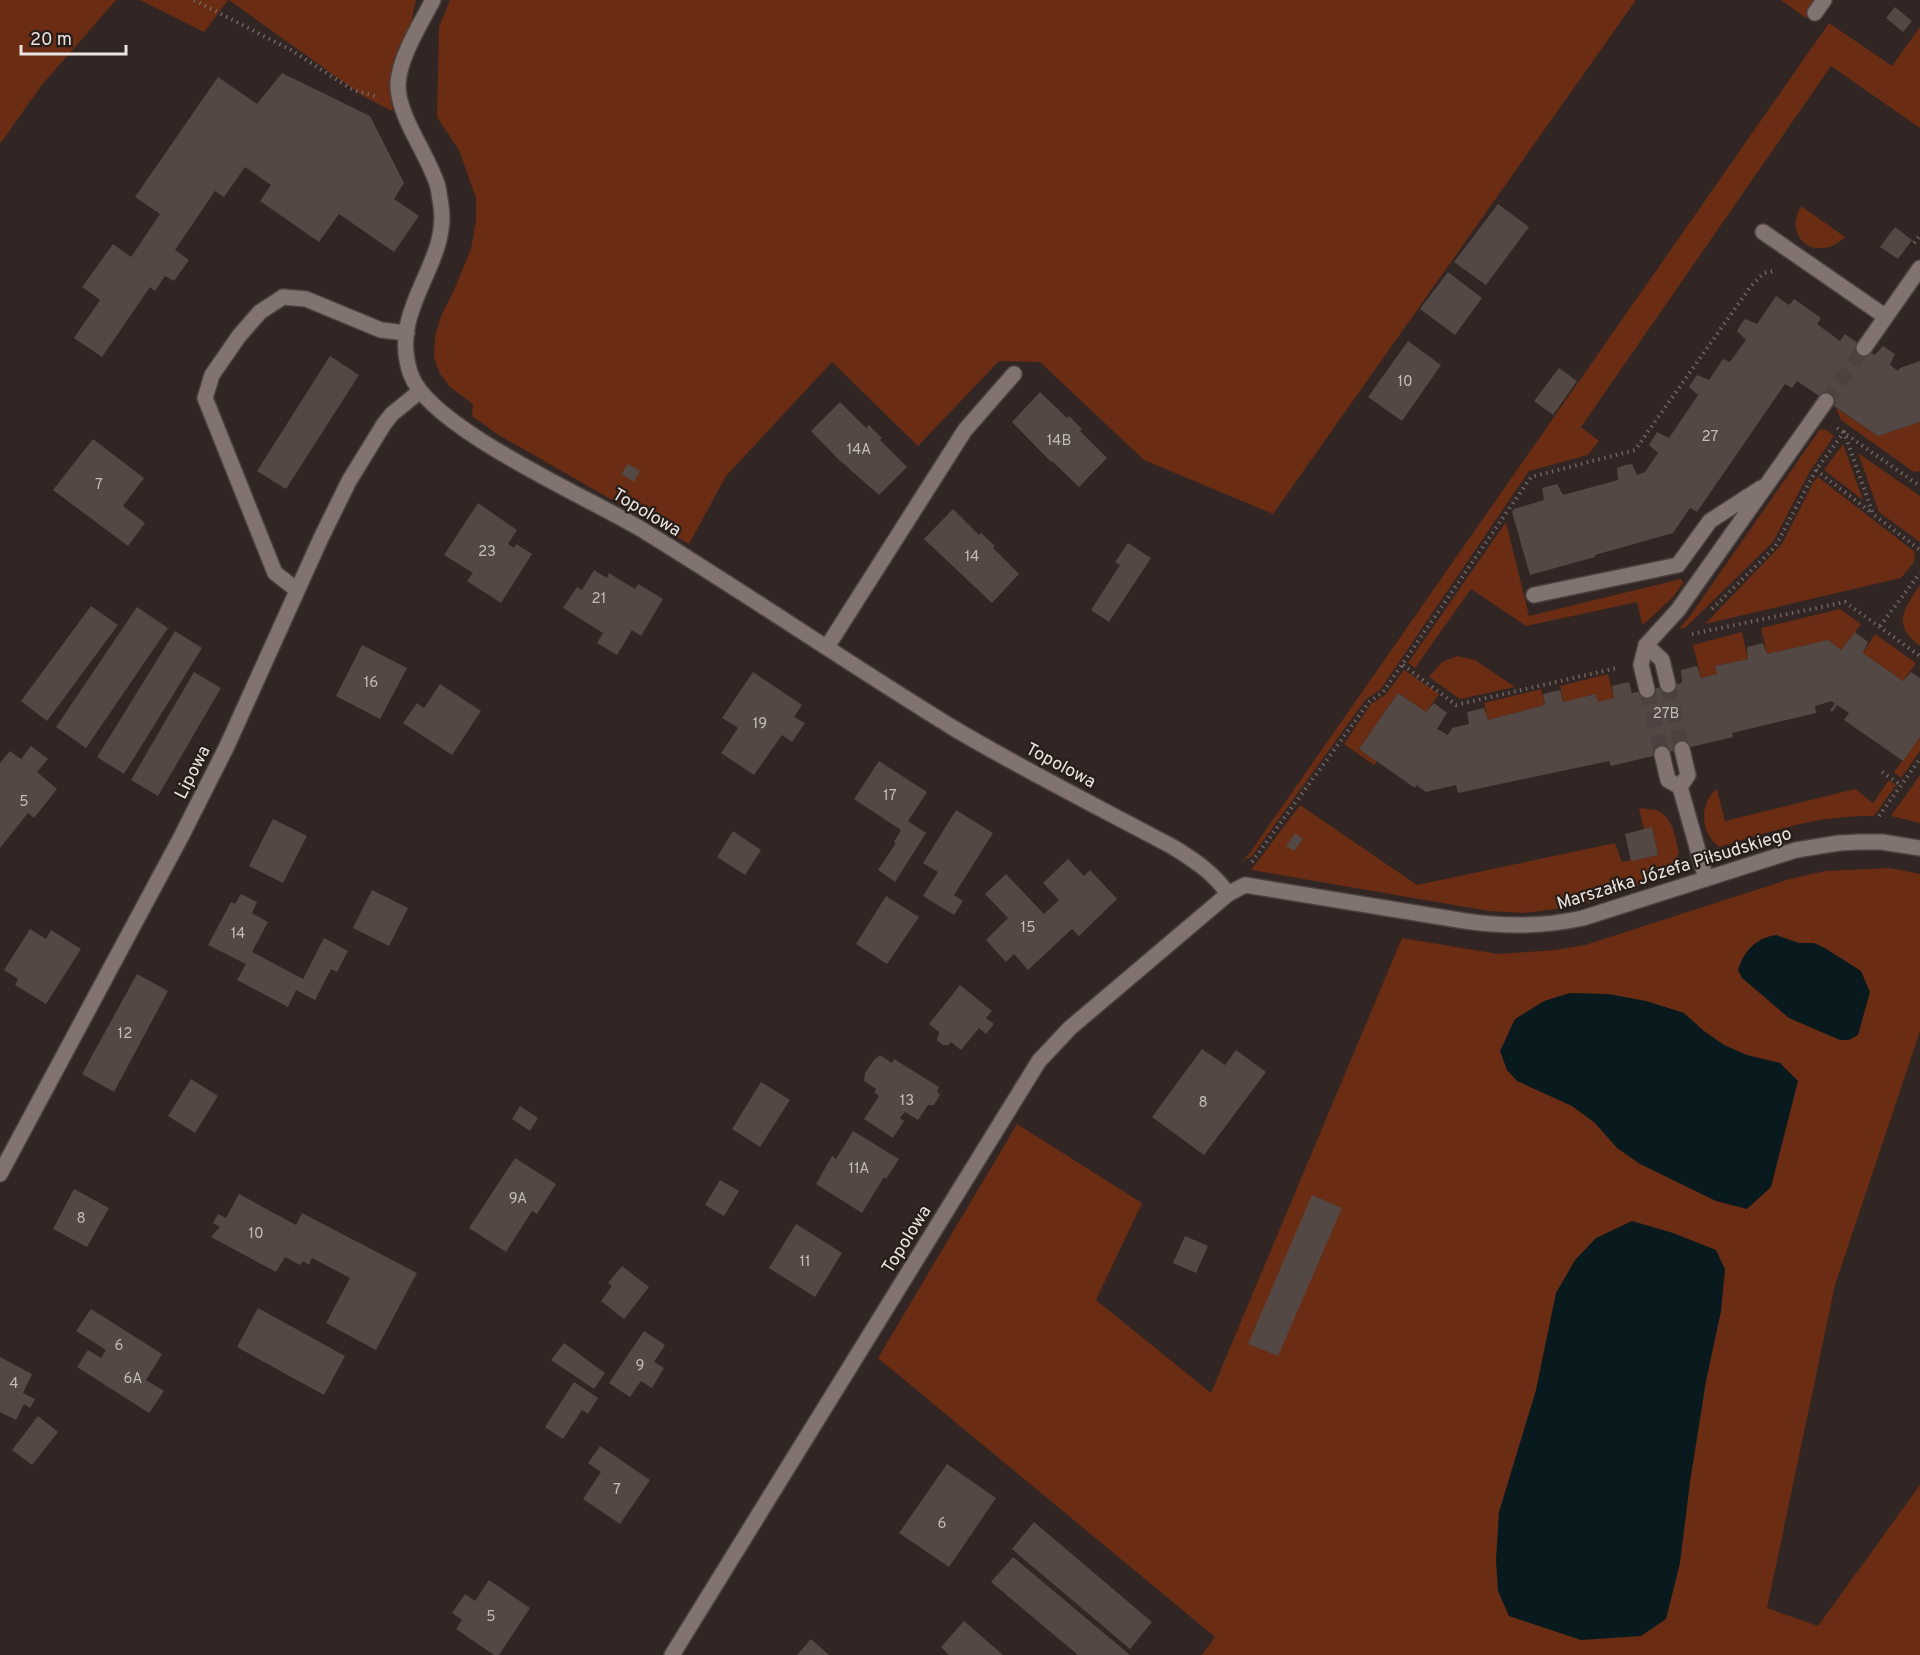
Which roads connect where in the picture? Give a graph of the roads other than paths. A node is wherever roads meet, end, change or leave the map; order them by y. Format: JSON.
{"nodes":[{"id":1,"x":433,"y":0,"type":"edge"},
{"id":2,"x":1763,"y":232,"type":"dead end"},
{"id":3,"x":1920,"y":268,"type":"edge"},
{"id":4,"x":1886,"y":317,"type":"junction"},
{"id":5,"x":406,"y":333,"type":"junction"},
{"id":6,"x":1864,"y":348,"type":"tunnel mouth"},
{"id":7,"x":1014,"y":374,"type":"dead end"},
{"id":8,"x":419,"y":392,"type":"junction"},
{"id":9,"x":1822,"y":407,"type":"tunnel mouth"},
{"id":10,"x":1768,"y":483,"type":"junction"},
{"id":11,"x":297,"y":590,"type":"junction"},
{"id":12,"x":1534,"y":595,"type":"dead end"},
{"id":13,"x":1646,"y":645,"type":"junction"},
{"id":14,"x":827,"y":647,"type":"junction"},
{"id":15,"x":1668,"y":685,"type":"tunnel mouth"},
{"id":16,"x":1647,"y":690,"type":"tunnel mouth"},
{"id":17,"x":1682,"y":749,"type":"tunnel mouth"},
{"id":18,"x":1662,"y":754,"type":"tunnel mouth"},
{"id":19,"x":1680,"y":787,"type":"junction"},
{"id":20,"x":1920,"y":848,"type":"edge"},
{"id":21,"x":1706,"y":879,"type":"junction"},
{"id":22,"x":1224,"y":888,"type":"junction"},
{"id":23,"x":0,"y":1174,"type":"edge"},
{"id":24,"x":672,"y":1655,"type":"edge"}],
"edges":[{"from":1,"to":5,"type":"street","name":"Topolowa"},
{"from":2,"to":4,"type":"street"},
{"from":3,"to":4,"type":"street"},
{"from":4,"to":6,"type":"street"},
{"from":5,"to":8,"type":"street","name":"Topolowa"},
{"from":5,"to":11,"type":"street"},
{"from":7,"to":14,"type":"street"},
{"from":8,"to":11,"type":"street","name":"Lipowa"},
{"from":8,"to":14,"type":"street","name":"Topolowa"},
{"from":9,"to":10,"type":"street"},
{"from":10,"to":12,"type":"street"},
{"from":10,"to":13,"type":"street"},
{"from":11,"to":23,"type":"street","name":"Lipowa"},
{"from":13,"to":15,"type":"street"},
{"from":13,"to":16,"type":"street"},
{"from":14,"to":22,"type":"street","name":"Topolowa"},
{"from":17,"to":19,"type":"street"},
{"from":18,"to":19,"type":"street"},
{"from":19,"to":21,"type":"street"},
{"from":20,"to":21,"type":"street","name":"Marszałka Józefa Piłsudskiego"},
{"from":21,"to":22,"type":"street","name":"Marszałka Józefa Piłsudskiego"},
{"from":22,"to":24,"type":"street","name":"Topolowa"}]}
